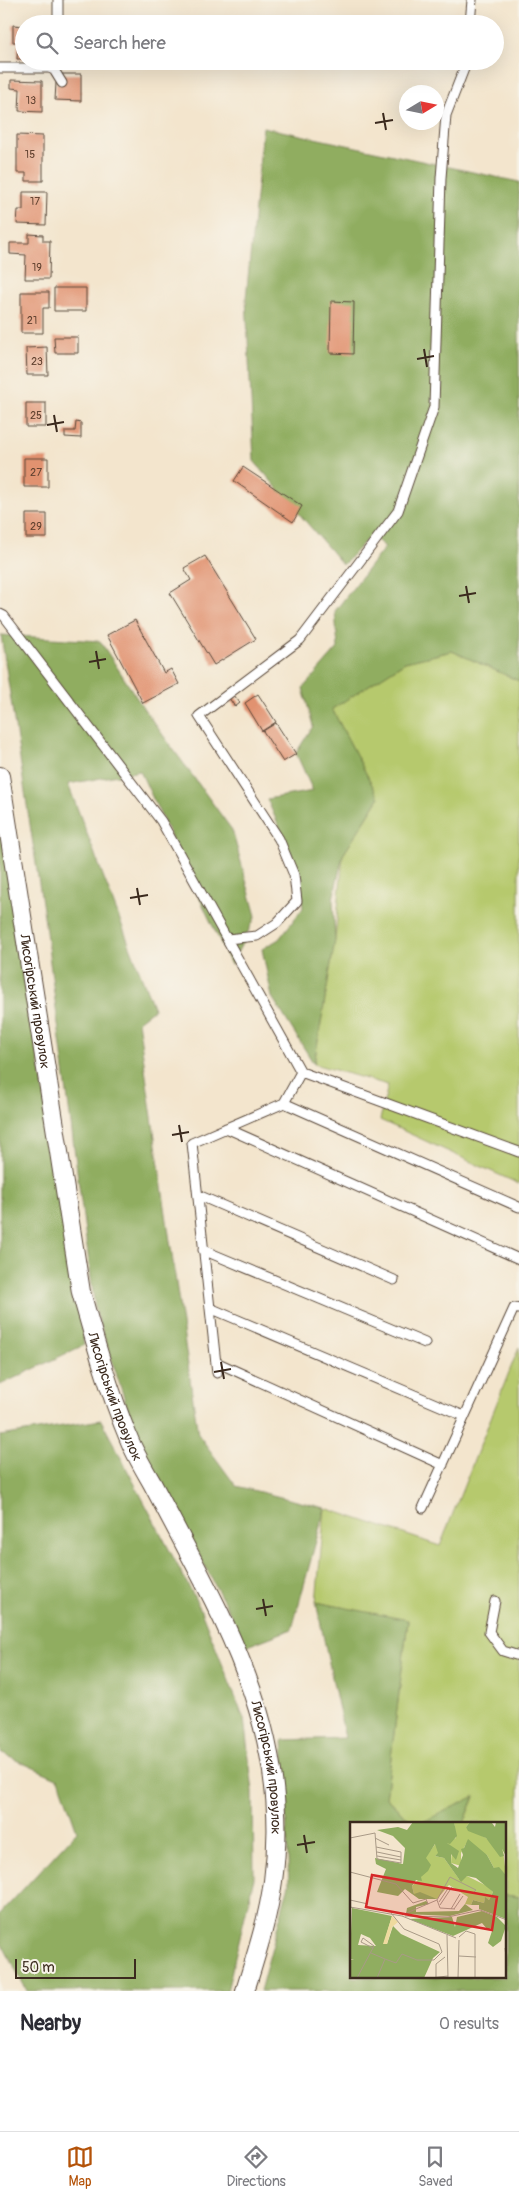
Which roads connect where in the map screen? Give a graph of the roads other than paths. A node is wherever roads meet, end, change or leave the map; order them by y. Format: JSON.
{"nodes":[{"id":1,"x":58,"y":0,"type":"edge"},
{"id":2,"x":472,"y":0,"type":"edge"},
{"id":3,"x":58,"y":15,"type":"edge"},
{"id":4,"x":471,"y":15,"type":"edge"},
{"id":5,"x":0,"y":68,"type":"edge"},
{"id":6,"x":15,"y":68,"type":"edge"},
{"id":7,"x":54,"y":70,"type":"edge"},
{"id":8,"x":464,"y":70,"type":"edge"},
{"id":9,"x":62,"y":83,"type":"dead end"},
{"id":10,"x":0,"y":614,"type":"edge"},
{"id":11,"x":0,"y":776,"type":"edge"},
{"id":12,"x":227,"y":939,"type":"junction"},
{"id":13,"x":301,"y":1072,"type":"junction"},
{"id":14,"x":284,"y":1103,"type":"junction"},
{"id":15,"x":226,"y":1128,"type":"junction"},
{"id":16,"x":519,"y":1152,"type":"edge"},
{"id":17,"x":198,"y":1195,"type":"junction"},
{"id":18,"x":519,"y":1208,"type":"edge"},
{"id":19,"x":204,"y":1250,"type":"junction"},
{"id":20,"x":519,"y":1259,"type":"edge"},
{"id":21,"x":394,"y":1280,"type":"dead end"},
{"id":22,"x":210,"y":1308,"type":"junction"},
{"id":23,"x":519,"y":1309,"type":"edge"},
{"id":24,"x":425,"y":1343,"type":"dead end"},
{"id":25,"x":216,"y":1362,"type":"junction"},
{"id":26,"x":217,"y":1373,"type":"dead end"},
{"id":27,"x":464,"y":1416,"type":"junction"},
{"id":28,"x":443,"y":1465,"type":"junction"},
{"id":29,"x":423,"y":1508,"type":"dead end"},
{"id":30,"x":495,"y":1601,"type":"dead end"},
{"id":31,"x":519,"y":1656,"type":"edge"},
{"id":32,"x":245,"y":1991,"type":"edge"}],
"edges":[{"from":1,"to":3,"type":"lane"},
{"from":2,"to":4,"type":"lane"},
{"from":5,"to":6,"type":"lane"},
{"from":7,"to":9,"type":"lane"},
{"from":8,"to":12,"type":"lane"},
{"from":10,"to":12,"type":"lane"},
{"from":11,"to":32,"type":"street","name":"Лисогірський провулок"},
{"from":12,"to":13,"type":"lane"},
{"from":13,"to":14,"type":"lane"},
{"from":13,"to":16,"type":"lane"},
{"from":14,"to":15,"type":"lane"},
{"from":14,"to":18,"type":"lane"},
{"from":15,"to":17,"type":"lane"},
{"from":15,"to":20,"type":"lane"},
{"from":17,"to":19,"type":"lane"},
{"from":17,"to":21,"type":"lane"},
{"from":19,"to":22,"type":"lane"},
{"from":19,"to":24,"type":"lane"},
{"from":22,"to":25,"type":"lane"},
{"from":22,"to":27,"type":"lane"},
{"from":23,"to":27,"type":"lane"},
{"from":25,"to":26,"type":"lane"},
{"from":25,"to":28,"type":"lane"},
{"from":27,"to":28,"type":"lane"},
{"from":28,"to":29,"type":"lane"},
{"from":30,"to":31,"type":"lane"}]}
